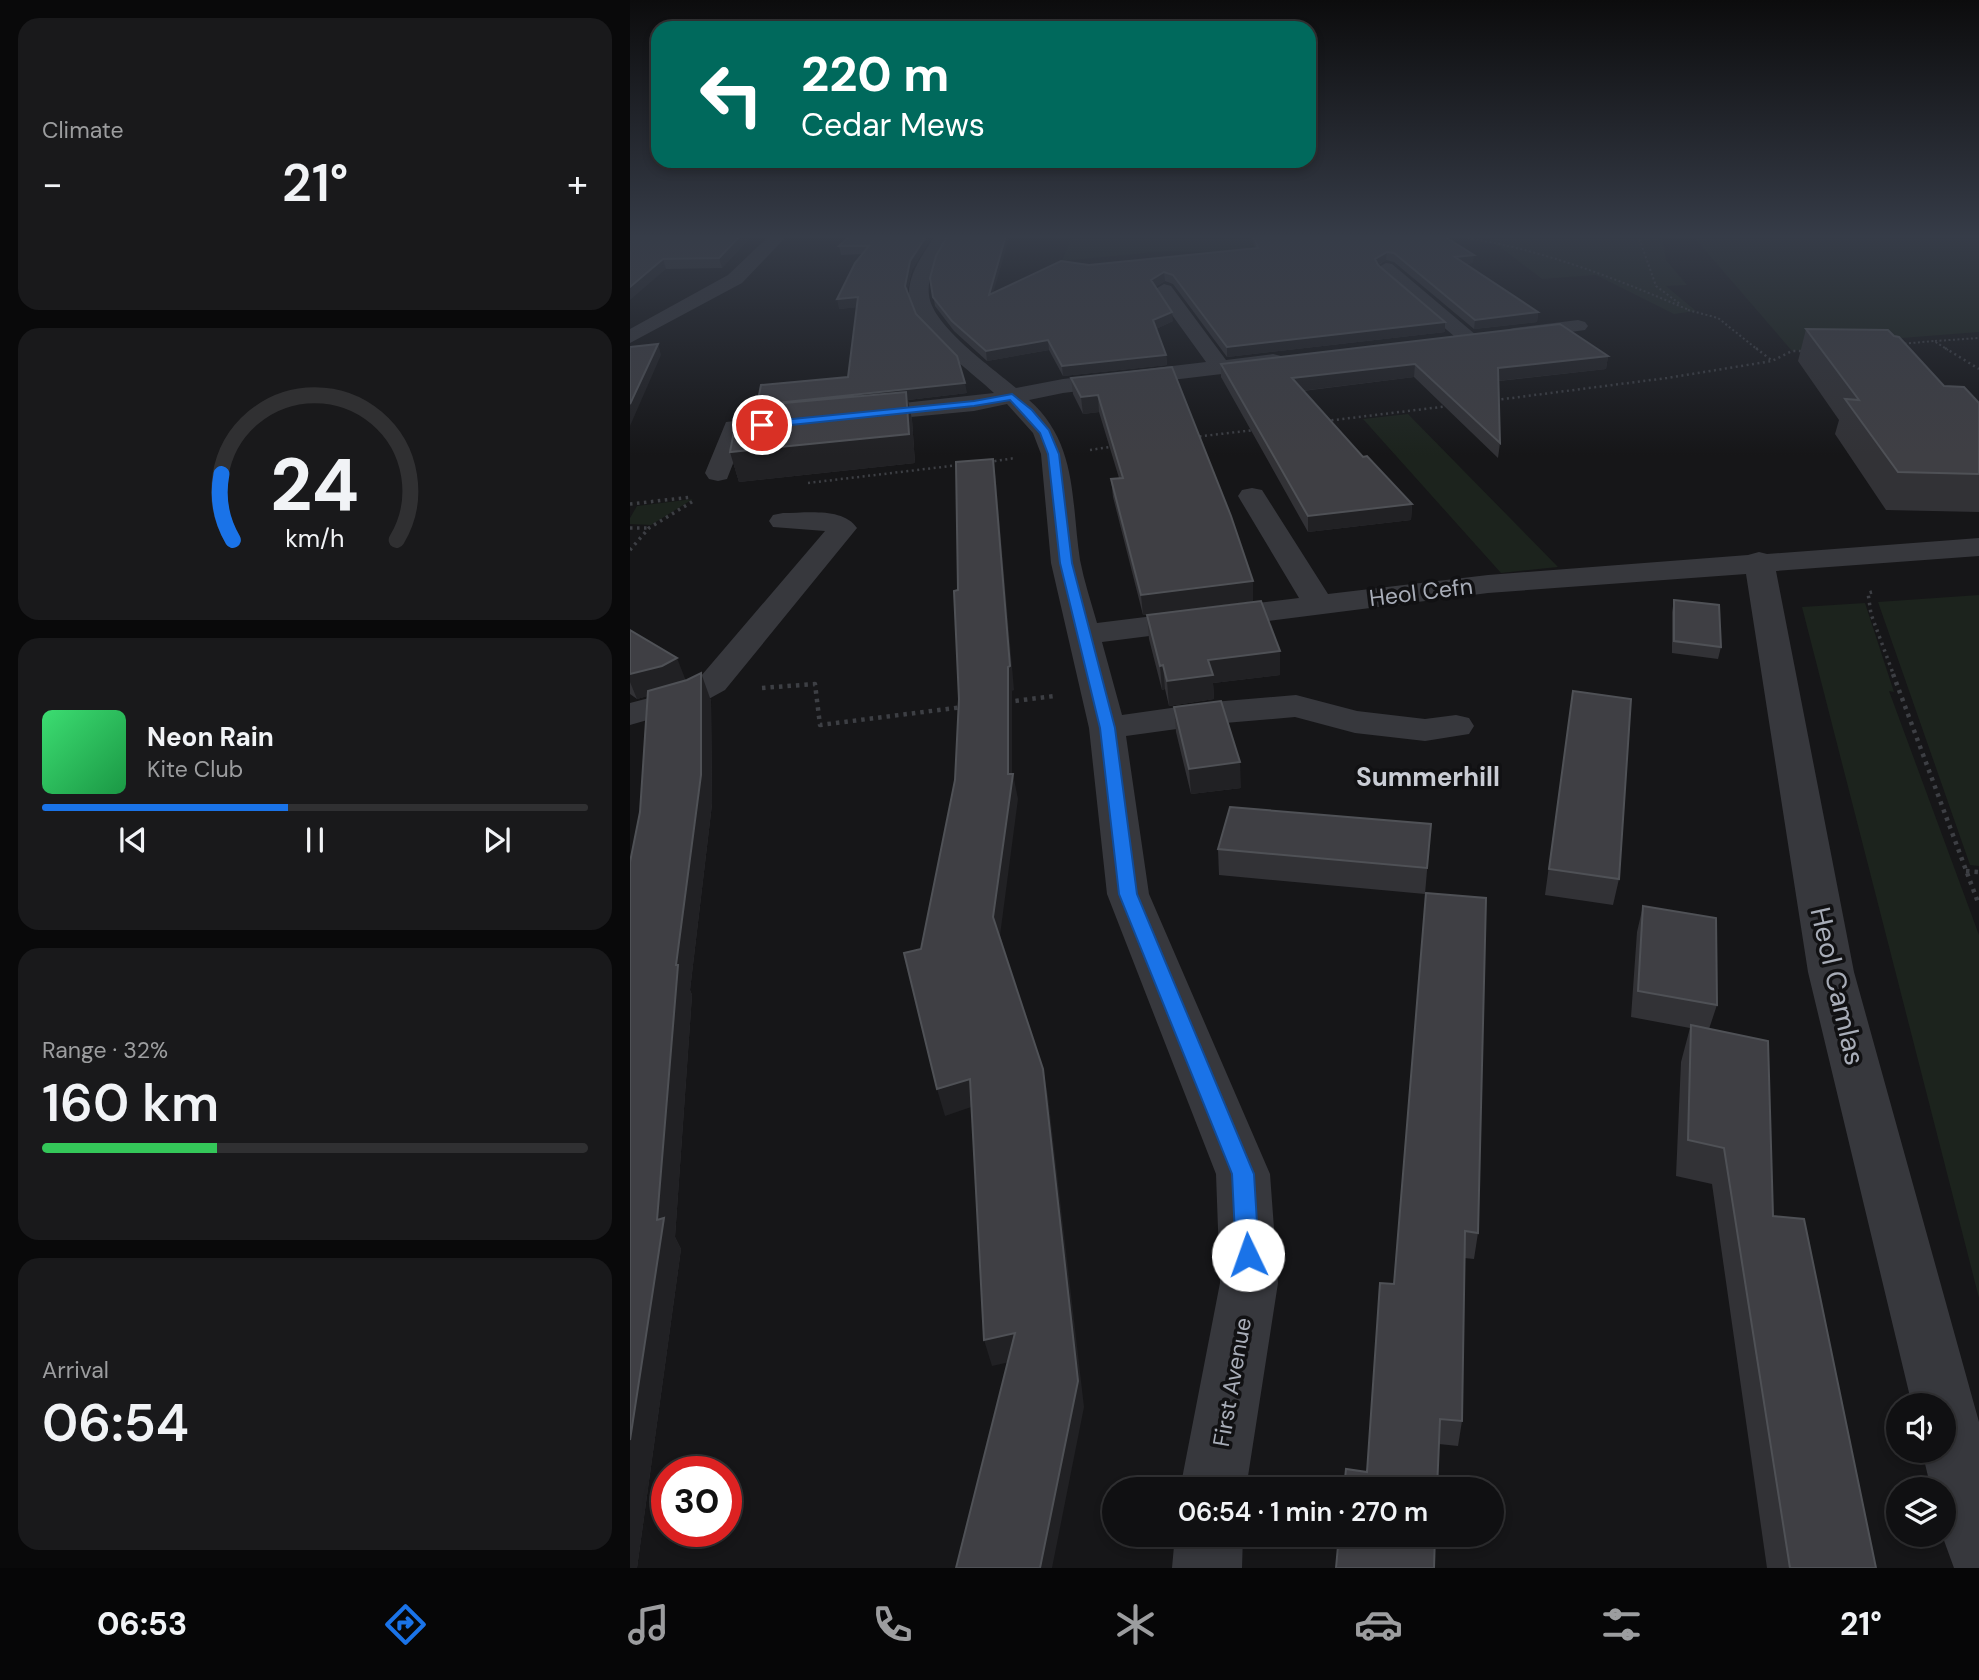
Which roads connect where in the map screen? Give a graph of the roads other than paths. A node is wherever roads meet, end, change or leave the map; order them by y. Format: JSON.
{"nodes":[{"id":1,"x":682,"y":308,"type":"edge"},
{"id":2,"x":924,"y":308,"type":"edge"},
{"id":3,"x":1177,"y":308,"type":"edge"},
{"id":4,"x":1433,"y":308,"type":"edge"},
{"id":5,"x":672,"y":314,"type":"junction"},
{"id":6,"x":630,"y":317,"type":"edge"},
{"id":7,"x":1578,"y":326,"type":"dead end"},
{"id":8,"x":630,"y":337,"type":"edge"},
{"id":9,"x":1469,"y":339,"type":"junction"},
{"id":10,"x":1441,"y":342,"type":"edge"},
{"id":11,"x":1289,"y":359,"type":"edge"},
{"id":12,"x":1220,"y":368,"type":"junction"},
{"id":13,"x":1012,"y":397,"type":"junction"},
{"id":14,"x":841,"y":417,"type":"edge"},
{"id":15,"x":802,"y":421,"type":"edge"},
{"id":16,"x":718,"y":473,"type":"dead end"},
{"id":17,"x":1252,"y":496,"type":"dead end"},
{"id":18,"x":783,"y":521,"type":"dead end"},
{"id":19,"x":1979,"y":547,"type":"edge"},
{"id":20,"x":1759,"y":561,"type":"junction"},
{"id":21,"x":1318,"y":604,"type":"junction"},
{"id":22,"x":1084,"y":634,"type":"junction"},
{"id":23,"x":1103,"y":709,"type":"junction"},
{"id":24,"x":630,"y":714,"type":"edge"},
{"id":25,"x":1456,"y":726,"type":"dead end"},
{"id":26,"x":1940,"y":1393,"type":"edge"},
{"id":27,"x":1956,"y":1456,"type":"edge"},
{"id":28,"x":1215,"y":1477,"type":"edge"},
{"id":29,"x":1979,"y":1545,"type":"edge"},
{"id":30,"x":1208,"y":1547,"type":"edge"},
{"id":31,"x":1207,"y":1568,"type":"edge"}],
"edges":[{"from":1,"to":5,"type":"street"},
{"from":2,"to":13,"type":"street","name":"First Avenue"},
{"from":3,"to":12,"type":"street"},
{"from":4,"to":9,"type":"street"},
{"from":5,"to":6,"type":"street"},
{"from":5,"to":8,"type":"street"},
{"from":7,"to":9,"type":"street"},
{"from":9,"to":10,"type":"street"},
{"from":11,"to":12,"type":"street"},
{"from":12,"to":13,"type":"street"},
{"from":13,"to":14,"type":"street"},
{"from":13,"to":22,"type":"street","name":"First Avenue"},
{"from":15,"to":16,"type":"street"},
{"from":17,"to":21,"type":"street"},
{"from":18,"to":24,"type":"street"},
{"from":19,"to":20,"type":"street","name":"Heol Cefn"},
{"from":20,"to":21,"type":"street","name":"Heol Cefn"},
{"from":20,"to":26,"type":"street","name":"Heol Camlas"},
{"from":21,"to":22,"type":"street","name":"Heol Cefn"},
{"from":22,"to":23,"type":"street","name":"First Avenue"},
{"from":23,"to":25,"type":"street"},
{"from":23,"to":28,"type":"street","name":"First Avenue"},
{"from":27,"to":29,"type":"street"},
{"from":30,"to":31,"type":"street"}]}
